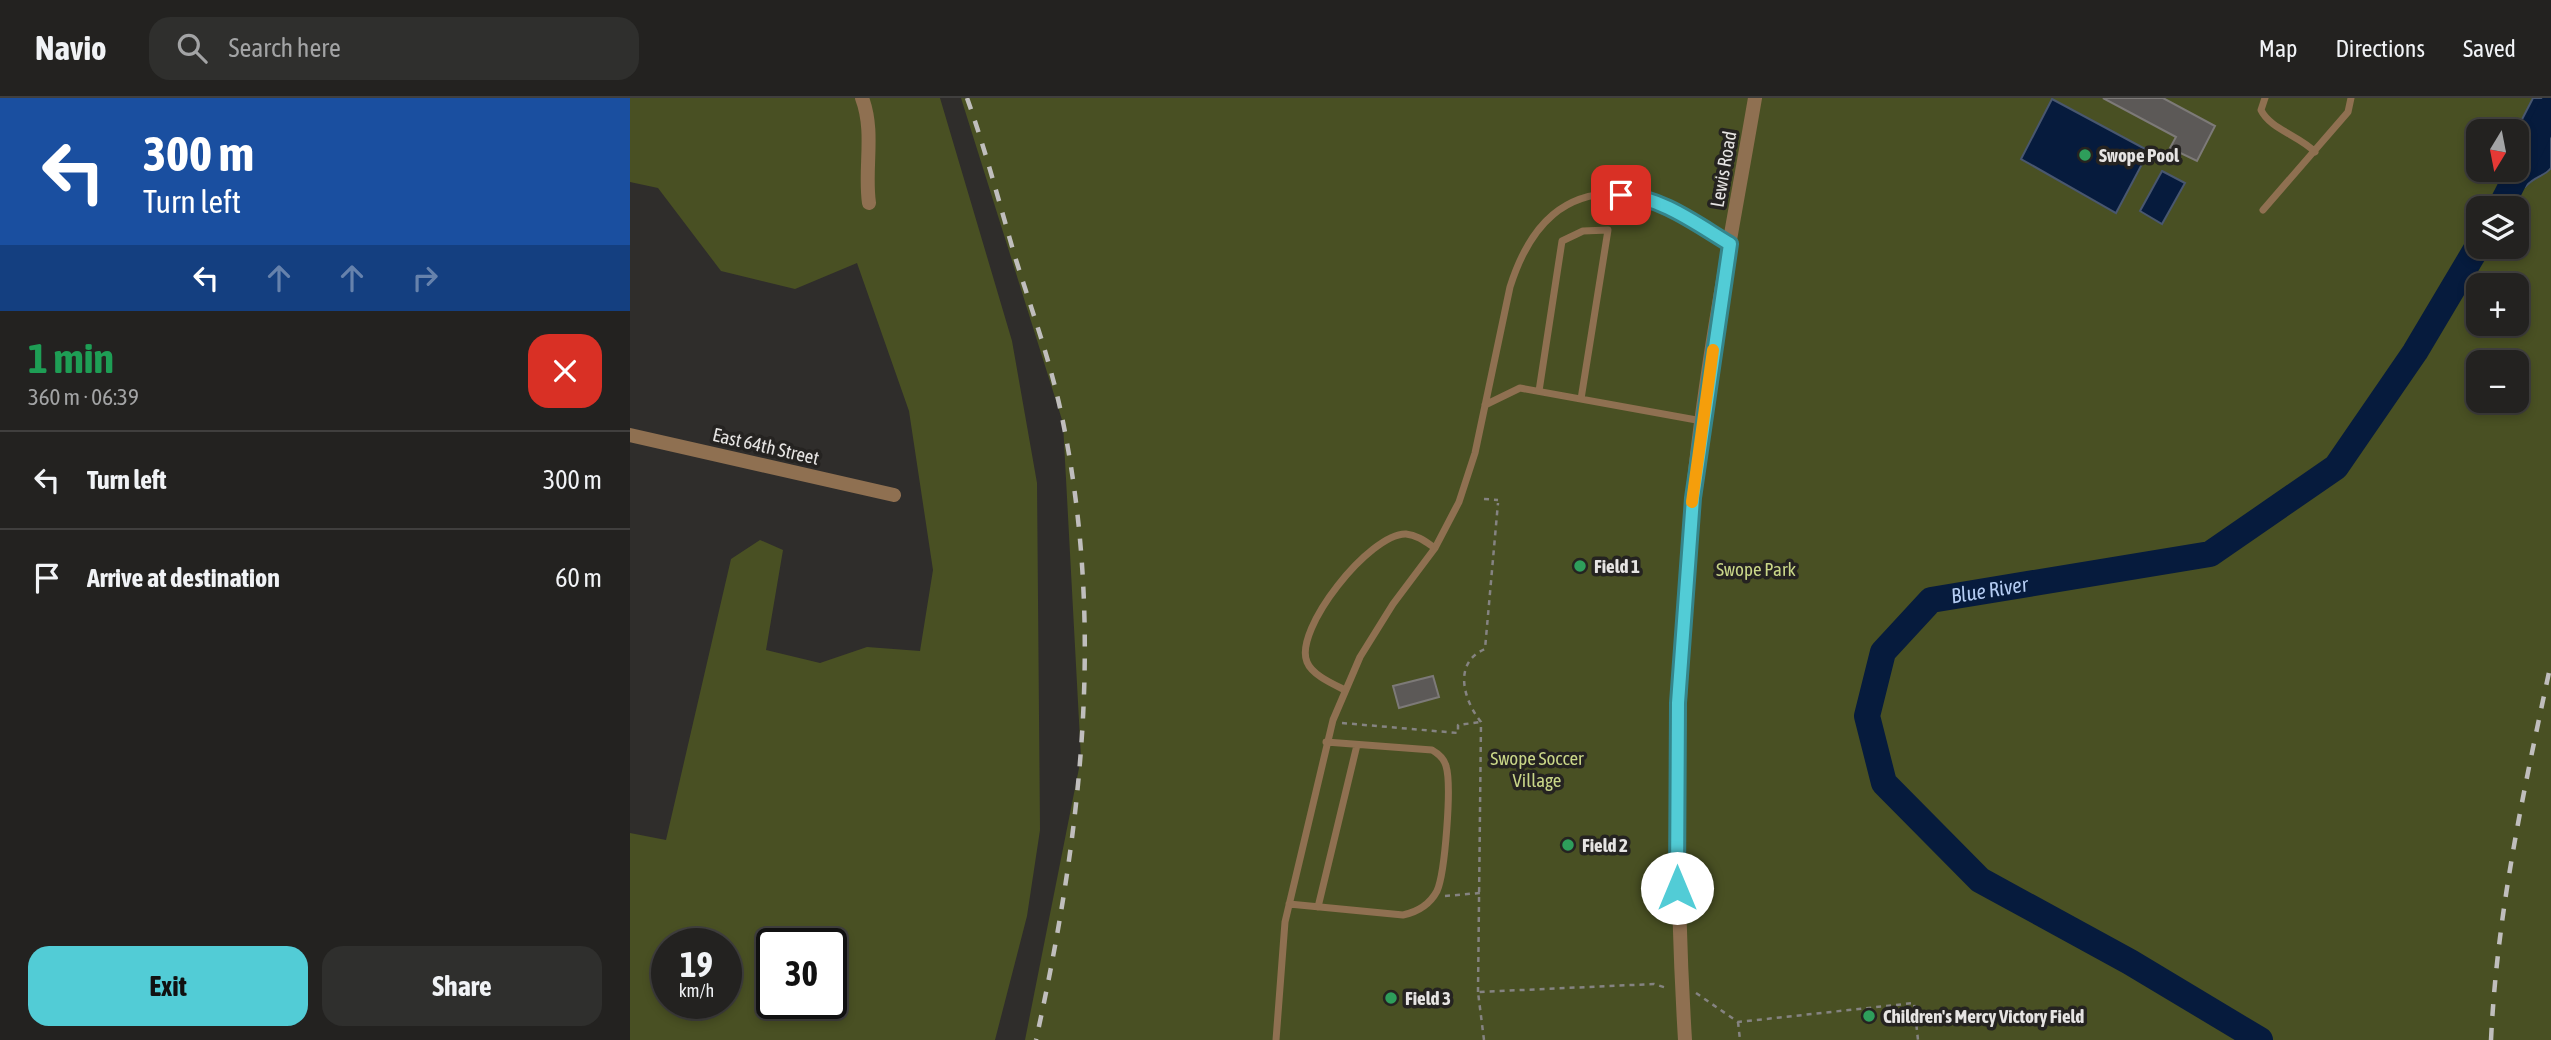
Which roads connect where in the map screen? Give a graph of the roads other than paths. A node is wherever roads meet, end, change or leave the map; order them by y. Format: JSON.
{"nodes":[{"id":1,"x":862,"y":98,"type":"edge"},
{"id":2,"x":1755,"y":98,"type":"edge"},
{"id":3,"x":2265,"y":98,"type":"edge"},
{"id":4,"x":2351,"y":98,"type":"edge"},
{"id":5,"x":2315,"y":152,"type":"junction"},
{"id":6,"x":869,"y":203,"type":"dead end"},
{"id":7,"x":2263,"y":210,"type":"dead end"},
{"id":8,"x":1730,"y":244,"type":"junction"},
{"id":9,"x":1539,"y":391,"type":"junction"},
{"id":10,"x":1581,"y":399,"type":"junction"},
{"id":11,"x":1485,"y":405,"type":"junction"},
{"id":12,"x":1703,"y":421,"type":"junction"},
{"id":13,"x":630,"y":435,"type":"edge"},
{"id":14,"x":894,"y":495,"type":"dead end"},
{"id":15,"x":1435,"y":548,"type":"junction"},
{"id":16,"x":1345,"y":690,"type":"junction"},
{"id":17,"x":1326,"y":742,"type":"junction"},
{"id":18,"x":1357,"y":745,"type":"junction"},
{"id":19,"x":1289,"y":904,"type":"junction"},
{"id":20,"x":1318,"y":907,"type":"junction"},
{"id":21,"x":1276,"y":1040,"type":"edge"},
{"id":22,"x":1685,"y":1040,"type":"edge"}],
"edges":[{"from":1,"to":6,"type":"street"},
{"from":2,"to":8,"type":"street","name":"Lewis Road"},
{"from":3,"to":5,"type":"lane"},
{"from":4,"to":5,"type":"lane"},
{"from":5,"to":7,"type":"lane"},
{"from":8,"to":11,"type":"lane"},
{"from":8,"to":12,"type":"street","name":"Lewis Road"},
{"from":9,"to":10,"type":"lane"},
{"from":9,"to":10,"type":"lane"},
{"from":9,"to":11,"type":"lane"},
{"from":10,"to":12,"type":"lane"},
{"from":11,"to":15,"type":"lane"},
{"from":12,"to":22,"type":"street","name":"Lewis Road"},
{"from":13,"to":14,"type":"street","name":"East 64th Street"},
{"from":15,"to":16,"type":"lane"},
{"from":15,"to":16,"type":"lane"},
{"from":16,"to":17,"type":"lane"},
{"from":17,"to":18,"type":"lane"},
{"from":17,"to":19,"type":"lane"},
{"from":18,"to":20,"type":"lane"},
{"from":18,"to":20,"type":"lane"},
{"from":19,"to":20,"type":"lane"},
{"from":19,"to":21,"type":"lane"}]}
